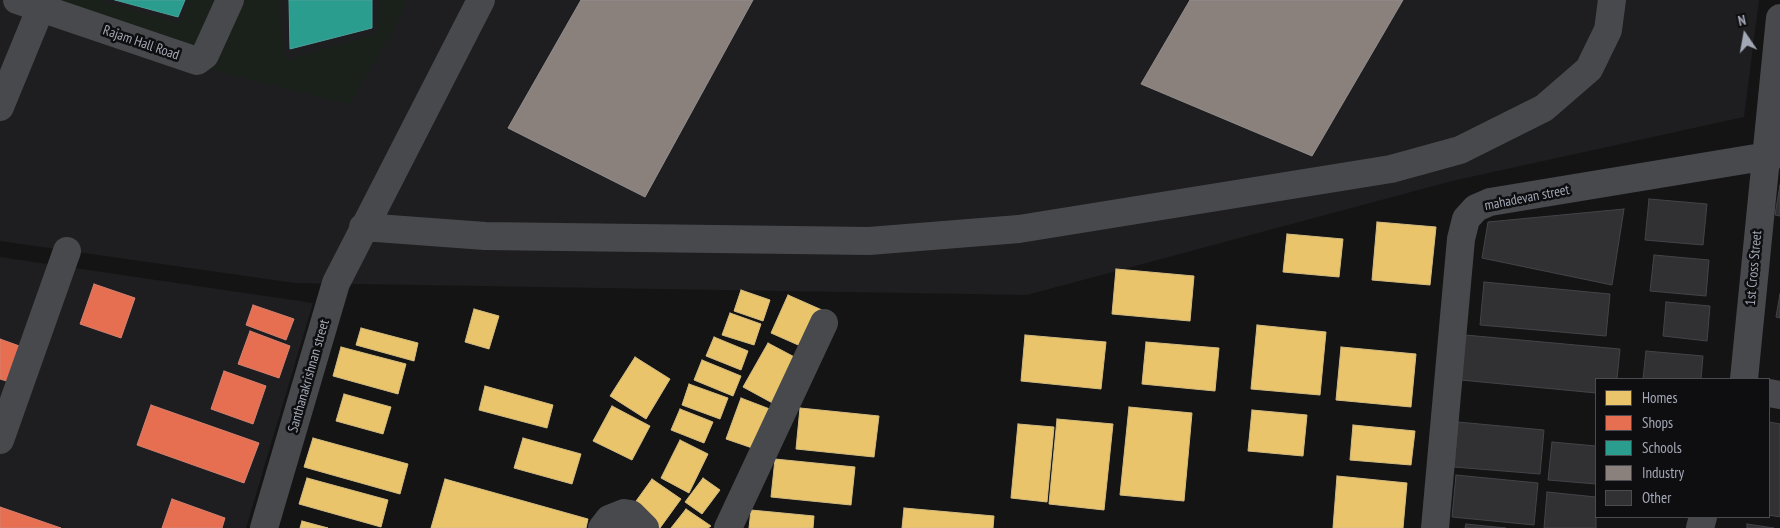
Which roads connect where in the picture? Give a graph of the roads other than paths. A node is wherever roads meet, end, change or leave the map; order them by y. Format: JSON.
{"nodes":[{"id":1,"x":230,"y":0,"type":"edge"},
{"id":2,"x":481,"y":0,"type":"edge"},
{"id":3,"x":1612,"y":0,"type":"edge"},
{"id":4,"x":34,"y":3,"type":"edge"},
{"id":5,"x":1780,"y":18,"type":"edge"},
{"id":6,"x":0,"y":107,"type":"edge"},
{"id":7,"x":1772,"y":155,"type":"edge"},
{"id":8,"x":363,"y":227,"type":"junction"},
{"id":9,"x":68,"y":251,"type":"dead end"},
{"id":10,"x":824,"y":323,"type":"dead end"},
{"id":11,"x":1744,"y":378,"type":"edge"},
{"id":12,"x":0,"y":440,"type":"edge"},
{"id":13,"x":638,"y":521,"type":"edge"},
{"id":14,"x":264,"y":528,"type":"edge"},
{"id":15,"x":602,"y":528,"type":"edge"},
{"id":16,"x":728,"y":528,"type":"edge"},
{"id":17,"x":1435,"y":528,"type":"edge"}],
"edges":[{"from":1,"to":4,"type":"street","name":"Rajam Hall Road"},
{"from":2,"to":8,"type":"street","name":"Santhanakrishnan street"},
{"from":3,"to":8,"type":"street"},
{"from":4,"to":6,"type":"street"},
{"from":5,"to":7,"type":"street","name":"1st Cross Street"},
{"from":7,"to":11,"type":"street","name":"1st Cross Street"},
{"from":7,"to":17,"type":"street","name":"mahadevan street"},
{"from":8,"to":14,"type":"street","name":"Santhanakrishnan street"},
{"from":9,"to":12,"type":"street"},
{"from":10,"to":16,"type":"street"},
{"from":13,"to":15,"type":"street"}]}
